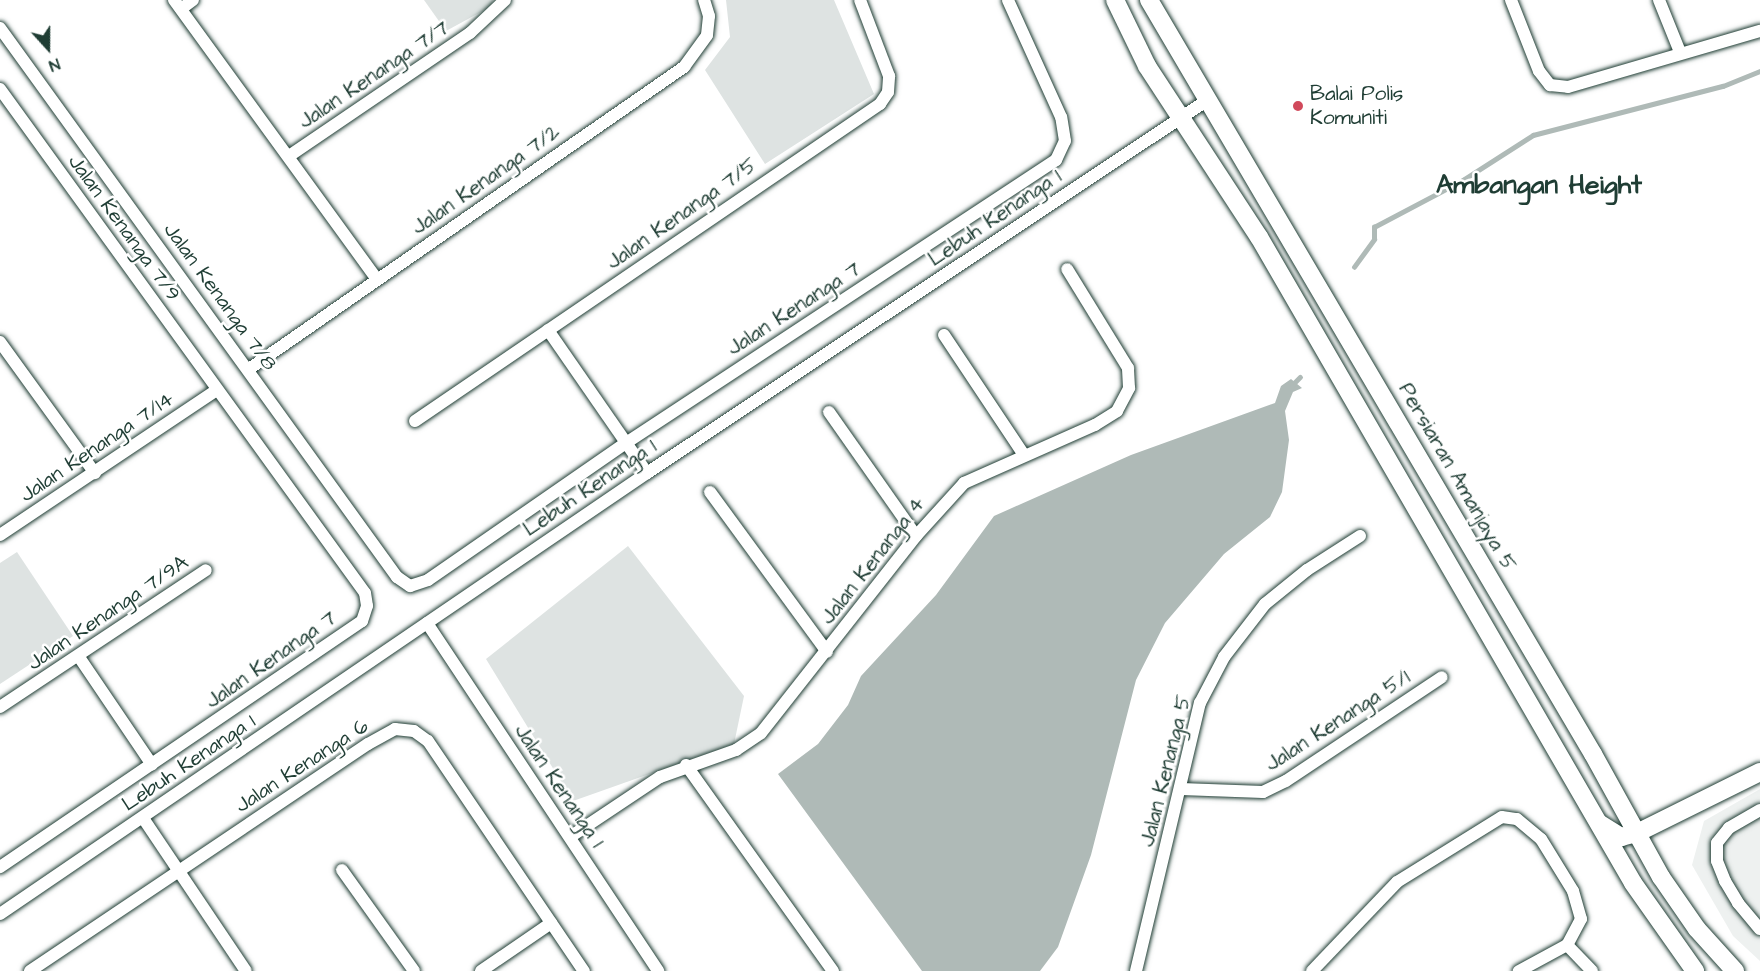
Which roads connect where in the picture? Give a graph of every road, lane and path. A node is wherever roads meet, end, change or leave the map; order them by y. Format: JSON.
{"nodes":[{"id":1,"x":193,"y":0,"type":"edge"},
{"id":2,"x":505,"y":0,"type":"edge"},
{"id":3,"x":705,"y":0,"type":"edge"},
{"id":4,"x":860,"y":0,"type":"edge"},
{"id":5,"x":1008,"y":0,"type":"edge"},
{"id":6,"x":1115,"y":0,"type":"edge"},
{"id":7,"x":1149,"y":0,"type":"edge"},
{"id":8,"x":1511,"y":0,"type":"edge"},
{"id":9,"x":1659,"y":0,"type":"edge"},
{"id":10,"x":178,"y":4,"type":"edge"},
{"id":11,"x":0,"y":28,"type":"edge"},
{"id":12,"x":1760,"y":31,"type":"edge"},
{"id":13,"x":1680,"y":52,"type":"junction"},
{"id":14,"x":0,"y":89,"type":"edge"},
{"id":15,"x":1206,"y":101,"type":"junction"},
{"id":16,"x":1180,"y":118,"type":"junction"},
{"id":17,"x":289,"y":156,"type":"junction"},
{"id":18,"x":1067,"y":268,"type":"dead end"},
{"id":19,"x":377,"y":279,"type":"junction"},
{"id":20,"x":548,"y":330,"type":"junction"},
{"id":21,"x":944,"y":335,"type":"dead end"},
{"id":22,"x":0,"y":342,"type":"edge"},
{"id":23,"x":249,"y":369,"type":"junction"},
{"id":24,"x":215,"y":391,"type":"junction"},
{"id":25,"x":829,"y":412,"type":"dead end"},
{"id":26,"x":415,"y":421,"type":"dead end"},
{"id":27,"x":626,"y":443,"type":"junction"},
{"id":28,"x":1024,"y":455,"type":"junction"},
{"id":29,"x":95,"y":473,"type":"junction"},
{"id":30,"x":647,"y":473,"type":"junction"},
{"id":31,"x":710,"y":492,"type":"dead end"},
{"id":32,"x":0,"y":535,"type":"edge"},
{"id":33,"x":916,"y":536,"type":"junction"},
{"id":34,"x":1360,"y":536,"type":"dead end"},
{"id":35,"x":206,"y":570,"type":"dead end"},
{"id":36,"x":410,"y":586,"type":"joint"},
{"id":37,"x":427,"y":623,"type":"junction"},
{"id":38,"x":827,"y":652,"type":"junction"},
{"id":39,"x":79,"y":657,"type":"junction"},
{"id":40,"x":1443,"y":677,"type":"dead end"},
{"id":41,"x":0,"y":707,"type":"edge"},
{"id":42,"x":152,"y":765,"type":"junction"},
{"id":43,"x":686,"y":765,"type":"junction"},
{"id":44,"x":1760,"y":772,"type":"edge"},
{"id":45,"x":1181,"y":789,"type":"junction"},
{"id":46,"x":1760,"y":810,"type":"edge"},
{"id":47,"x":142,"y":818,"type":"junction"},
{"id":48,"x":1599,"y":823,"type":"junction"},
{"id":49,"x":1637,"y":833,"type":"junction"},
{"id":50,"x":570,"y":837,"type":"junction"},
{"id":51,"x":0,"y":867,"type":"edge"},
{"id":52,"x":178,"y":870,"type":"junction"},
{"id":53,"x":342,"y":870,"type":"dead end"},
{"id":54,"x":1633,"y":883,"type":"junction"},
{"id":55,"x":0,"y":914,"type":"edge"},
{"id":56,"x":551,"y":923,"type":"junction"},
{"id":57,"x":1760,"y":929,"type":"edge"},
{"id":58,"x":1567,"y":945,"type":"junction"},
{"id":59,"x":30,"y":971,"type":"edge"},
{"id":60,"x":246,"y":971,"type":"edge"},
{"id":61,"x":414,"y":971,"type":"edge"},
{"id":62,"x":481,"y":971,"type":"edge"},
{"id":63,"x":584,"y":971,"type":"edge"},
{"id":64,"x":658,"y":971,"type":"edge"},
{"id":65,"x":833,"y":971,"type":"edge"},
{"id":66,"x":1136,"y":971,"type":"edge"},
{"id":67,"x":1312,"y":971,"type":"edge"},
{"id":68,"x":1519,"y":971,"type":"edge"},
{"id":69,"x":1592,"y":971,"type":"edge"},
{"id":70,"x":1695,"y":971,"type":"edge"},
{"id":71,"x":1735,"y":971,"type":"edge"}],
"edges":[{"from":1,"to":10,"type":"street"},
{"from":2,"to":17,"type":"street","name":"Jalan Kenanga 7/7"},
{"from":3,"to":19,"type":"street","name":"Jalan Kenanga 7/2"},
{"from":4,"to":20,"type":"street","name":"Jalan Kenanga 7/5"},
{"from":5,"to":27,"type":"street","name":"Jalan Kenanga 7"},
{"from":6,"to":16,"type":"street"},
{"from":7,"to":15,"type":"street","name":"Persiaran Amanjaya 5"},
{"from":8,"to":13,"type":"street"},
{"from":9,"to":13,"type":"street"},
{"from":10,"to":17,"type":"street"},
{"from":11,"to":23,"type":"street","name":"Jalan Kenanga 7/8"},
{"from":12,"to":13,"type":"street"},
{"from":14,"to":24,"type":"street","name":"Jalan Kenanga 7/9"},
{"from":15,"to":16,"type":"street","name":"Lebuh Kenanga 1"},
{"from":15,"to":49,"type":"street","name":"Persiaran Amanjaya 5"},
{"from":16,"to":30,"type":"street","name":"Lebuh Kenanga 1"},
{"from":16,"to":48,"type":"street"},
{"from":17,"to":19,"type":"street"},
{"from":18,"to":28,"type":"street","name":"Jalan Kenanga 4"},
{"from":19,"to":23,"type":"street","name":"Jalan Kenanga 7/2"},
{"from":20,"to":26,"type":"street","name":"Jalan Kenanga 7/5"},
{"from":20,"to":27,"type":"street"},
{"from":21,"to":28,"type":"street"},
{"from":22,"to":29,"type":"street"},
{"from":23,"to":36,"type":"street","name":"Jalan Kenanga 7/8"},
{"from":24,"to":29,"type":"street","name":"Jalan Kenanga 7/14"},
{"from":24,"to":42,"type":"street","name":"Jalan Kenanga 7"},
{"from":25,"to":33,"type":"street"},
{"from":27,"to":30,"type":"street"},
{"from":27,"to":36,"type":"street","name":"Jalan Kenanga 7"},
{"from":28,"to":33,"type":"street","name":"Jalan Kenanga 4"},
{"from":29,"to":32,"type":"street","name":"Jalan Kenanga 7/14"},
{"from":30,"to":37,"type":"street","name":"Lebuh Kenanga 1"},
{"from":31,"to":38,"type":"street"},
{"from":33,"to":38,"type":"street","name":"Jalan Kenanga 4"},
{"from":34,"to":45,"type":"street","name":"Jalan Kenanga 5"},
{"from":35,"to":39,"type":"street","name":"Jalan Kenanga 7/9A"},
{"from":37,"to":47,"type":"street","name":"Lebuh Kenanga 1"},
{"from":37,"to":50,"type":"street","name":"Jalan Kenanga 1"},
{"from":38,"to":43,"type":"street","name":"Jalan Kenanga 4"},
{"from":39,"to":41,"type":"street","name":"Jalan Kenanga 7/9A"},
{"from":39,"to":42,"type":"street"},
{"from":40,"to":45,"type":"street","name":"Jalan Kenanga 5/1"},
{"from":42,"to":51,"type":"street","name":"Jalan Kenanga 7"},
{"from":43,"to":50,"type":"street","name":"Jalan Kenanga 4"},
{"from":43,"to":65,"type":"street"},
{"from":44,"to":49,"type":"street"},
{"from":45,"to":66,"type":"street","name":"Jalan Kenanga 5"},
{"from":46,"to":57,"type":"street"},
{"from":47,"to":52,"type":"street"},
{"from":47,"to":55,"type":"street","name":"Lebuh Kenanga 1"},
{"from":48,"to":49,"type":"street"},
{"from":48,"to":54,"type":"street"},
{"from":49,"to":54,"type":"street"},
{"from":49,"to":71,"type":"street","name":"Persiaran Amanjaya 5"},
{"from":50,"to":64,"type":"street","name":"Jalan Kenanga 1"},
{"from":52,"to":56,"type":"street","name":"Jalan Kenanga 6"},
{"from":52,"to":59,"type":"street","name":"Jalan Kenanga 6"},
{"from":52,"to":60,"type":"street"},
{"from":53,"to":61,"type":"street"},
{"from":54,"to":70,"type":"street"},
{"from":56,"to":62,"type":"street"},
{"from":56,"to":63,"type":"street","name":"Jalan Kenanga 6"},
{"from":58,"to":67,"type":"street"},
{"from":58,"to":68,"type":"street"},
{"from":58,"to":69,"type":"street"}]}
